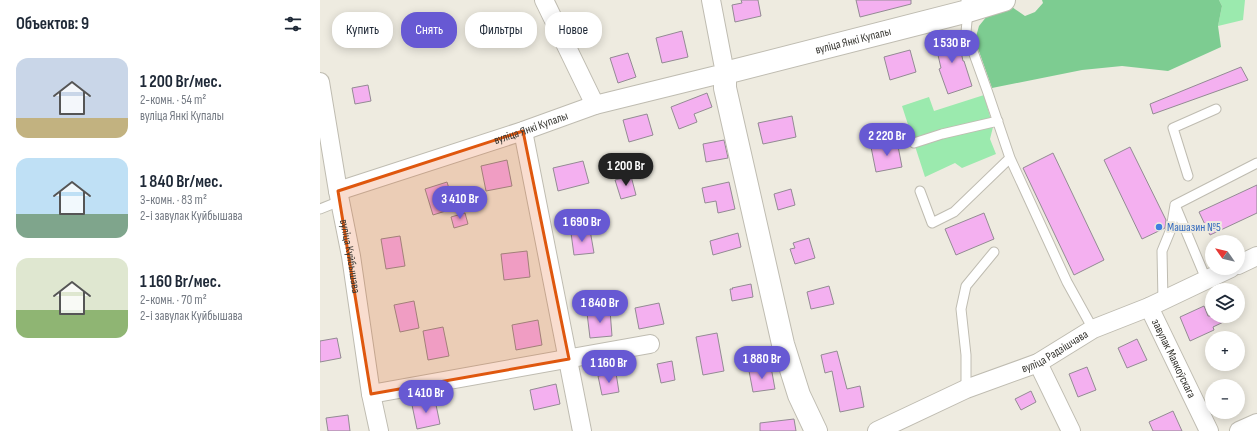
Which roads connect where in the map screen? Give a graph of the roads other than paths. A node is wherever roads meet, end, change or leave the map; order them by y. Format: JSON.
{"nodes":[{"id":1,"x":544,"y":0,"type":"edge"},
{"id":2,"x":711,"y":0,"type":"edge"},
{"id":3,"x":1004,"y":0,"type":"edge"},
{"id":4,"x":967,"y":6,"type":"edge"},
{"id":5,"x":725,"y":72,"type":"junction"},
{"id":6,"x":320,"y":82,"type":"edge"},
{"id":7,"x":595,"y":105,"type":"junction"},
{"id":8,"x":1216,"y":109,"type":"dead end"},
{"id":9,"x":998,"y":121,"type":"junction"},
{"id":10,"x":523,"y":131,"type":"junction"},
{"id":11,"x":914,"y":143,"type":"dead end"},
{"id":12,"x":1010,"y":158,"type":"junction"},
{"id":13,"x":1257,"y":163,"type":"edge"},
{"id":14,"x":1188,"y":176,"type":"dead end"},
{"id":15,"x":920,"y":191,"type":"dead end"},
{"id":16,"x":339,"y":196,"type":"junction"},
{"id":17,"x":1175,"y":205,"type":"junction"},
{"id":18,"x":320,"y":209,"type":"edge"},
{"id":19,"x":994,"y":252,"type":"dead end"},
{"id":20,"x":1257,"y":256,"type":"edge"},
{"id":21,"x":1245,"y":262,"type":"edge"},
{"id":22,"x":1216,"y":275,"type":"edge"},
{"id":23,"x":1206,"y":280,"type":"junction"},
{"id":24,"x":1156,"y":304,"type":"junction"},
{"id":25,"x":1093,"y":329,"type":"junction"},
{"id":26,"x":650,"y":344,"type":"dead end"},
{"id":27,"x":568,"y":359,"type":"junction"},
{"id":28,"x":1038,"y":362,"type":"junction"},
{"id":29,"x":966,"y":389,"type":"junction"},
{"id":30,"x":371,"y":394,"type":"junction"},
{"id":31,"x":1257,"y":423,"type":"edge"},
{"id":32,"x":379,"y":431,"type":"edge"},
{"id":33,"x":582,"y":431,"type":"edge"},
{"id":34,"x":816,"y":431,"type":"edge"},
{"id":35,"x":877,"y":431,"type":"edge"},
{"id":36,"x":1071,"y":431,"type":"edge"},
{"id":37,"x":1209,"y":431,"type":"edge"},
{"id":38,"x":1239,"y":431,"type":"edge"}],
"edges":[{"from":1,"to":7,"type":"street"},
{"from":2,"to":5,"type":"street"},
{"from":3,"to":4,"type":"street","name":"вуліца Янкі Купалы"},
{"from":4,"to":5,"type":"street","name":"вуліца Янкі Купалы"},
{"from":4,"to":9,"type":"lane"},
{"from":5,"to":7,"type":"street","name":"вуліца Янкі Купалы"},
{"from":5,"to":34,"type":"street"},
{"from":6,"to":16,"type":"street","name":"вуліца Куйбышава"},
{"from":7,"to":10,"type":"street","name":"вуліца Янкі Купалы"},
{"from":8,"to":14,"type":"lane"},
{"from":9,"to":11,"type":"lane"},
{"from":9,"to":12,"type":"lane"},
{"from":10,"to":16,"type":"street","name":"вуліца Янкі Купалы"},
{"from":10,"to":27,"type":"street"},
{"from":12,"to":15,"type":"lane"},
{"from":12,"to":25,"type":"lane"},
{"from":13,"to":17,"type":"lane"},
{"from":16,"to":18,"type":"lane"},
{"from":16,"to":30,"type":"street","name":"вуліца Куйбышава"},
{"from":17,"to":23,"type":"lane"},
{"from":17,"to":24,"type":"lane"},
{"from":19,"to":29,"type":"lane"},
{"from":20,"to":21,"type":"street"},
{"from":22,"to":23,"type":"street","name":"вуліца Радзішчава"},
{"from":23,"to":24,"type":"street","name":"вуліца Радзішчава"},
{"from":24,"to":25,"type":"street","name":"вуліца Радзішчава"},
{"from":24,"to":37,"type":"street","name":"завулак Маякоўскага"},
{"from":25,"to":28,"type":"street","name":"вуліца Радзішчава"},
{"from":26,"to":27,"type":"street"},
{"from":27,"to":30,"type":"street"},
{"from":27,"to":33,"type":"street"},
{"from":28,"to":29,"type":"street","name":"вуліца Радзішчава"},
{"from":28,"to":36,"type":"street"},
{"from":29,"to":35,"type":"street","name":"вуліца Радзішчава"},
{"from":30,"to":32,"type":"street","name":"вуліца Куйбышава"},
{"from":31,"to":38,"type":"street"}]}
